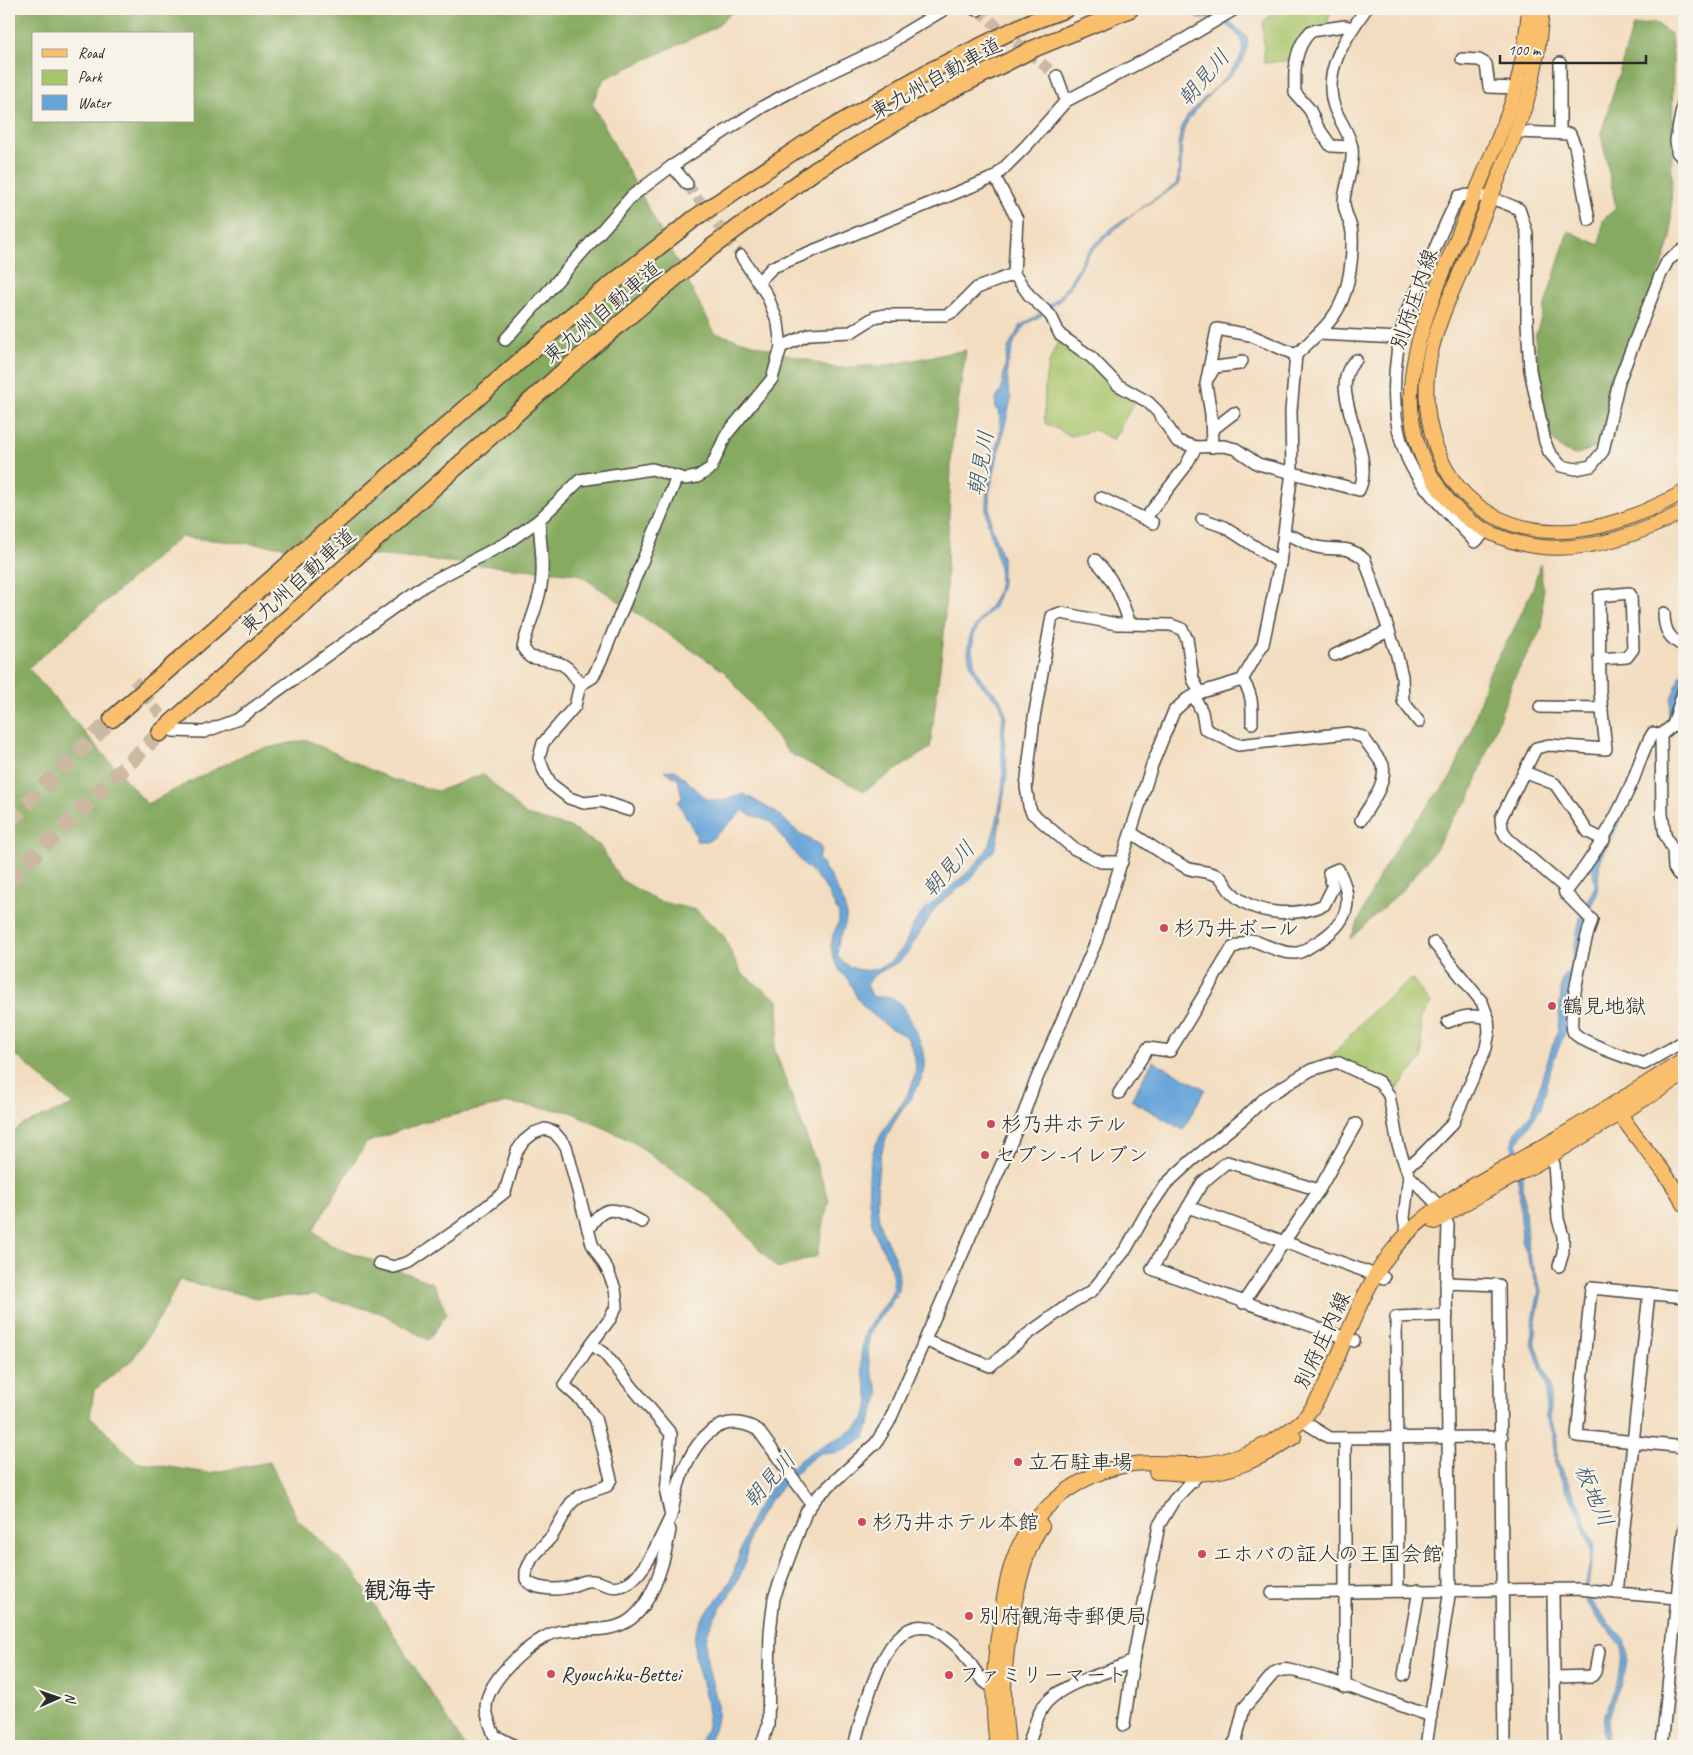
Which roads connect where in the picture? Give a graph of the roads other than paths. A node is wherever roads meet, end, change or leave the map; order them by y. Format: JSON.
{"nodes":[{"id":1,"x":945,"y":9,"type":"edge"},
{"id":2,"x":1066,"y":9,"type":"edge"},
{"id":3,"x":1366,"y":9,"type":"edge"},
{"id":4,"x":1529,"y":9,"type":"edge"},
{"id":5,"x":1542,"y":9,"type":"edge"},
{"id":6,"x":1126,"y":10,"type":"edge"},
{"id":7,"x":1232,"y":11,"type":"edge"},
{"id":8,"x":1352,"y":28,"type":"junction"},
{"id":9,"x":1462,"y":59,"type":"dead end"},
{"id":10,"x":1560,"y":63,"type":"dead end"},
{"id":11,"x":1057,"y":76,"type":"tunnel mouth"},
{"id":12,"x":1516,"y":88,"type":"junction"},
{"id":13,"x":1066,"y":101,"type":"junction"},
{"id":14,"x":1683,"y":104,"type":"edge"},
{"id":15,"x":1516,"y":132,"type":"junction"},
{"id":16,"x":1560,"y":132,"type":"junction"},
{"id":17,"x":1352,"y":147,"type":"junction"},
{"id":18,"x":1684,"y":160,"type":"edge"},
{"id":19,"x":672,"y":166,"type":"junction"},
{"id":20,"x":995,"y":177,"type":"junction"},
{"id":21,"x":687,"y":184,"type":"tunnel mouth"},
{"id":22,"x":1475,"y":194,"type":"junction"},
{"id":23,"x":1491,"y":197,"type":"junction"},
{"id":24,"x":1589,"y":220,"type":"dead end"},
{"id":25,"x":1684,"y":249,"type":"edge"},
{"id":26,"x":742,"y":256,"type":"tunnel mouth"},
{"id":27,"x":1014,"y":274,"type":"junction"},
{"id":28,"x":758,"y":282,"type":"junction"},
{"id":29,"x":1318,"y":334,"type":"junction"},
{"id":30,"x":1400,"y":338,"type":"junction"},
{"id":31,"x":505,"y":340,"type":"dead end"},
{"id":32,"x":781,"y":347,"type":"junction"},
{"id":33,"x":1296,"y":355,"type":"junction"},
{"id":34,"x":1356,"y":360,"type":"dead end"},
{"id":35,"x":1242,"y":361,"type":"dead end"},
{"id":36,"x":1206,"y":384,"type":"junction"},
{"id":37,"x":1234,"y":413,"type":"dead end"},
{"id":38,"x":1212,"y":430,"type":"junction"},
{"id":39,"x":1196,"y":447,"type":"junction"},
{"id":40,"x":1212,"y":447,"type":"junction"},
{"id":41,"x":1292,"y":472,"type":"junction"},
{"id":42,"x":677,"y":477,"type":"junction"},
{"id":43,"x":1684,"y":492,"type":"edge"},
{"id":44,"x":1101,"y":498,"type":"dead end"},
{"id":45,"x":1684,"y":511,"type":"edge"},
{"id":46,"x":1202,"y":519,"type":"dead end"},
{"id":47,"x":538,"y":520,"type":"junction"},
{"id":48,"x":1462,"y":528,"type":"dead end"},
{"id":49,"x":1284,"y":535,"type":"junction"},
{"id":50,"x":1095,"y":560,"type":"dead end"},
{"id":51,"x":1280,"y":563,"type":"junction"},
{"id":52,"x":1664,"y":613,"type":"dead end"},
{"id":53,"x":1125,"y":624,"type":"junction"},
{"id":54,"x":1389,"y":631,"type":"junction"},
{"id":55,"x":1684,"y":646,"type":"edge"},
{"id":56,"x":1335,"y":655,"type":"dead end"},
{"id":57,"x":1599,"y":659,"type":"junction"},
{"id":58,"x":1242,"y":680,"type":"junction"},
{"id":59,"x":580,"y":685,"type":"junction"},
{"id":60,"x":1684,"y":689,"type":"edge"},
{"id":61,"x":1197,"y":695,"type":"junction"},
{"id":62,"x":1540,"y":707,"type":"dead end"},
{"id":63,"x":1602,"y":708,"type":"junction"},
{"id":64,"x":112,"y":719,"type":"tunnel mouth"},
{"id":65,"x":1419,"y":722,"type":"dead end"},
{"id":66,"x":1252,"y":723,"type":"dead end"},
{"id":67,"x":166,"y":732,"type":"joint"},
{"id":68,"x":1662,"y":735,"type":"junction"},
{"id":69,"x":1524,"y":772,"type":"junction"},
{"id":70,"x":628,"y":810,"type":"dead end"},
{"id":71,"x":1361,"y":820,"type":"dead end"},
{"id":72,"x":1132,"y":833,"type":"junction"},
{"id":73,"x":1604,"y":840,"type":"junction"},
{"id":74,"x":1122,"y":862,"type":"junction"},
{"id":75,"x":1684,"y":876,"type":"edge"},
{"id":76,"x":1565,"y":893,"type":"junction"},
{"id":77,"x":1434,"y":942,"type":"dead end"},
{"id":78,"x":1488,"y":1018,"type":"junction"},
{"id":79,"x":1448,"y":1022,"type":"dead end"},
{"id":80,"x":1684,"y":1042,"type":"edge"},
{"id":81,"x":1684,"y":1060,"type":"edge"},
{"id":82,"x":1684,"y":1075,"type":"edge"},
{"id":83,"x":1119,"y":1093,"type":"dead end"},
{"id":84,"x":1617,"y":1109,"type":"junction"},
{"id":85,"x":1356,"y":1124,"type":"dead end"},
{"id":86,"x":1546,"y":1152,"type":"junction"},
{"id":87,"x":1407,"y":1171,"type":"junction"},
{"id":88,"x":1319,"y":1190,"type":"junction"},
{"id":89,"x":1682,"y":1195,"type":"edge"},
{"id":90,"x":1188,"y":1207,"type":"junction"},
{"id":91,"x":1442,"y":1211,"type":"junction"},
{"id":92,"x":642,"y":1222,"type":"dead end"},
{"id":93,"x":588,"y":1230,"type":"junction"},
{"id":94,"x":1407,"y":1234,"type":"junction"},
{"id":95,"x":1285,"y":1240,"type":"junction"},
{"id":96,"x":379,"y":1263,"type":"dead end"},
{"id":97,"x":1559,"y":1266,"type":"dead end"},
{"id":98,"x":1380,"y":1275,"type":"junction"},
{"id":99,"x":1446,"y":1283,"type":"junction"},
{"id":100,"x":1649,"y":1293,"type":"junction"},
{"id":101,"x":1684,"y":1296,"type":"edge"},
{"id":102,"x":1243,"y":1303,"type":"junction"},
{"id":103,"x":1447,"y":1315,"type":"junction"},
{"id":104,"x":926,"y":1340,"type":"junction"},
{"id":105,"x":1350,"y":1340,"type":"junction"},
{"id":106,"x":591,"y":1344,"type":"junction"},
{"id":107,"x":1308,"y":1425,"type":"junction"},
{"id":108,"x":1448,"y":1436,"type":"junction"},
{"id":109,"x":1397,"y":1437,"type":"junction"},
{"id":110,"x":1502,"y":1437,"type":"junction"},
{"id":111,"x":1345,"y":1438,"type":"junction"},
{"id":112,"x":1634,"y":1442,"type":"junction"},
{"id":113,"x":1684,"y":1446,"type":"edge"},
{"id":114,"x":1199,"y":1474,"type":"junction"},
{"id":115,"x":810,"y":1501,"type":"junction"},
{"id":116,"x":671,"y":1516,"type":"junction"},
{"id":117,"x":1684,"y":1529,"type":"edge"},
{"id":118,"x":1683,"y":1559,"type":"edge"},
{"id":119,"x":1419,"y":1590,"type":"junction"},
{"id":120,"x":1450,"y":1590,"type":"junction"},
{"id":121,"x":1503,"y":1590,"type":"junction"},
{"id":122,"x":1398,"y":1591,"type":"junction"},
{"id":123,"x":1553,"y":1591,"type":"junction"},
{"id":124,"x":1346,"y":1592,"type":"junction"},
{"id":125,"x":1272,"y":1593,"type":"dead end"},
{"id":126,"x":1617,"y":1593,"type":"junction"},
{"id":127,"x":1677,"y":1598,"type":"junction"},
{"id":128,"x":1672,"y":1650,"type":"junction"},
{"id":129,"x":1599,"y":1651,"type":"dead end"},
{"id":130,"x":1684,"y":1651,"type":"edge"},
{"id":131,"x":1133,"y":1661,"type":"junction"},
{"id":132,"x":1404,"y":1675,"type":"dead end"},
{"id":133,"x":1554,"y":1677,"type":"junction"},
{"id":134,"x":1345,"y":1687,"type":"junction"},
{"id":135,"x":998,"y":1689,"type":"junction"},
{"id":136,"x":1431,"y":1716,"type":"junction"},
{"id":137,"x":1124,"y":1725,"type":"dead end"},
{"id":138,"x":515,"y":1746,"type":"edge"},
{"id":139,"x":761,"y":1746,"type":"edge"},
{"id":140,"x":854,"y":1746,"type":"edge"},
{"id":141,"x":997,"y":1746,"type":"edge"},
{"id":142,"x":1008,"y":1746,"type":"edge"},
{"id":143,"x":1028,"y":1746,"type":"edge"},
{"id":144,"x":1232,"y":1746,"type":"edge"},
{"id":145,"x":1426,"y":1746,"type":"edge"},
{"id":146,"x":1504,"y":1746,"type":"edge"},
{"id":147,"x":1555,"y":1746,"type":"edge"},
{"id":148,"x":1662,"y":1746,"type":"edge"}],
"edges":[{"from":1,"to":19,"type":"street"},
{"from":2,"to":64,"type":"highway","name":"東九州自動車道"},
{"from":3,"to":8,"type":"street"},
{"from":4,"to":12,"type":"main road","name":"別府庄内線"},
{"from":5,"to":15,"type":"main road","name":"別府庄内線"},
{"from":6,"to":67,"type":"highway","name":"東九州自動車道"},
{"from":7,"to":13,"type":"street"},
{"from":8,"to":17,"type":"street"},
{"from":8,"to":17,"type":"street"},
{"from":9,"to":12,"type":"street"},
{"from":10,"to":16,"type":"street"},
{"from":11,"to":13,"type":"street"},
{"from":12,"to":22,"type":"main road","name":"別府庄内線"},
{"from":13,"to":20,"type":"street"},
{"from":14,"to":18,"type":"street"},
{"from":15,"to":16,"type":"street"},
{"from":15,"to":23,"type":"main road","name":"別府庄内線"},
{"from":16,"to":24,"type":"street"},
{"from":17,"to":29,"type":"street"},
{"from":19,"to":21,"type":"street"},
{"from":19,"to":31,"type":"street"},
{"from":20,"to":27,"type":"street"},
{"from":20,"to":28,"type":"street"},
{"from":22,"to":23,"type":"street"},
{"from":22,"to":30,"type":"street"},
{"from":22,"to":45,"type":"main road","name":"別府庄内線"},
{"from":23,"to":25,"type":"street"},
{"from":23,"to":43,"type":"main road","name":"別府庄内線"},
{"from":26,"to":28,"type":"street"},
{"from":27,"to":32,"type":"street"},
{"from":27,"to":39,"type":"street"},
{"from":28,"to":32,"type":"street"},
{"from":29,"to":30,"type":"street"},
{"from":29,"to":33,"type":"street"},
{"from":30,"to":48,"type":"street"},
{"from":32,"to":42,"type":"street"},
{"from":33,"to":36,"type":"street"},
{"from":33,"to":41,"type":"street"},
{"from":34,"to":41,"type":"street"},
{"from":35,"to":36,"type":"street"},
{"from":36,"to":38,"type":"street"},
{"from":37,"to":38,"type":"street"},
{"from":38,"to":40,"type":"street"},
{"from":39,"to":40,"type":"street"},
{"from":39,"to":44,"type":"street"},
{"from":40,"to":41,"type":"street"},
{"from":41,"to":49,"type":"street"},
{"from":42,"to":47,"type":"street"},
{"from":42,"to":59,"type":"street"},
{"from":46,"to":51,"type":"street"},
{"from":47,"to":59,"type":"street"},
{"from":47,"to":67,"type":"street"},
{"from":49,"to":51,"type":"street"},
{"from":49,"to":54,"type":"street"},
{"from":50,"to":53,"type":"street"},
{"from":51,"to":58,"type":"street"},
{"from":52,"to":55,"type":"street"},
{"from":53,"to":61,"type":"street"},
{"from":53,"to":74,"type":"street"},
{"from":54,"to":56,"type":"street"},
{"from":54,"to":65,"type":"street"},
{"from":57,"to":57,"type":"street"},
{"from":57,"to":63,"type":"street"},
{"from":58,"to":61,"type":"street"},
{"from":58,"to":66,"type":"street"},
{"from":59,"to":70,"type":"street"},
{"from":60,"to":68,"type":"street"},
{"from":61,"to":71,"type":"street"},
{"from":61,"to":72,"type":"street"},
{"from":62,"to":63,"type":"street"},
{"from":63,"to":69,"type":"street"},
{"from":68,"to":73,"type":"street"},
{"from":68,"to":75,"type":"street"},
{"from":69,"to":73,"type":"street"},
{"from":69,"to":76,"type":"street"},
{"from":72,"to":74,"type":"street"},
{"from":72,"to":83,"type":"street"},
{"from":73,"to":76,"type":"street"},
{"from":74,"to":104,"type":"street"},
{"from":76,"to":80,"type":"street"},
{"from":77,"to":78,"type":"street"},
{"from":78,"to":79,"type":"street"},
{"from":78,"to":87,"type":"street"},
{"from":81,"to":84,"type":"main road","name":"別府庄内線"},
{"from":82,"to":84,"type":"main road","name":"別府庄内線"},
{"from":84,"to":86,"type":"main road","name":"別府庄内線"},
{"from":84,"to":89,"type":"main road"},
{"from":85,"to":88,"type":"street"},
{"from":86,"to":91,"type":"main road","name":"別府庄内線"},
{"from":86,"to":97,"type":"street"},
{"from":87,"to":91,"type":"street"},
{"from":87,"to":94,"type":"street"},
{"from":87,"to":104,"type":"street"},
{"from":88,"to":90,"type":"street"},
{"from":88,"to":95,"type":"street"},
{"from":90,"to":95,"type":"street"},
{"from":90,"to":102,"type":"street"},
{"from":91,"to":94,"type":"main road","name":"別府庄内線"},
{"from":91,"to":98,"type":"main road","name":"別府庄内線"},
{"from":91,"to":99,"type":"street"},
{"from":92,"to":93,"type":"street"},
{"from":93,"to":96,"type":"street"},
{"from":93,"to":106,"type":"street"},
{"from":94,"to":98,"type":"main road","name":"別府庄内線"},
{"from":95,"to":98,"type":"street"},
{"from":95,"to":102,"type":"street"},
{"from":98,"to":105,"type":"main road","name":"別府庄内線"},
{"from":99,"to":103,"type":"street"},
{"from":99,"to":110,"type":"street"},
{"from":100,"to":101,"type":"street"},
{"from":100,"to":112,"type":"street"},
{"from":100,"to":112,"type":"street"},
{"from":102,"to":105,"type":"street"},
{"from":103,"to":108,"type":"street"},
{"from":103,"to":109,"type":"street"},
{"from":104,"to":115,"type":"street"},
{"from":105,"to":107,"type":"main road","name":"別府庄内線"},
{"from":105,"to":135,"type":"main road","name":"別府庄内線"},
{"from":106,"to":116,"type":"street"},
{"from":106,"to":116,"type":"street"},
{"from":107,"to":111,"type":"street"},
{"from":107,"to":114,"type":"main road","name":"別府庄内線"},
{"from":108,"to":109,"type":"street"},
{"from":108,"to":110,"type":"street"},
{"from":108,"to":120,"type":"street"},
{"from":109,"to":111,"type":"street"},
{"from":109,"to":122,"type":"street"},
{"from":110,"to":121,"type":"street"},
{"from":111,"to":124,"type":"street"},
{"from":112,"to":113,"type":"street"},
{"from":112,"to":126,"type":"street"},
{"from":114,"to":131,"type":"street"},
{"from":114,"to":135,"type":"main road","name":"別府庄内線"},
{"from":115,"to":116,"type":"street"},
{"from":115,"to":139,"type":"street"},
{"from":116,"to":138,"type":"street"},
{"from":117,"to":118,"type":"street"},
{"from":118,"to":127,"type":"street"},
{"from":119,"to":120,"type":"street"},
{"from":119,"to":122,"type":"street"},
{"from":119,"to":132,"type":"street"},
{"from":120,"to":121,"type":"street"},
{"from":120,"to":136,"type":"street"},
{"from":121,"to":123,"type":"street"},
{"from":121,"to":146,"type":"street"},
{"from":122,"to":124,"type":"street"},
{"from":123,"to":126,"type":"street"},
{"from":123,"to":133,"type":"street"},
{"from":124,"to":125,"type":"street"},
{"from":124,"to":134,"type":"street"},
{"from":126,"to":127,"type":"street"},
{"from":127,"to":128,"type":"street"},
{"from":128,"to":130,"type":"street"},
{"from":128,"to":148,"type":"street"},
{"from":129,"to":133,"type":"street"},
{"from":131,"to":137,"type":"street"},
{"from":131,"to":143,"type":"street"},
{"from":133,"to":147,"type":"street"},
{"from":134,"to":136,"type":"street"},
{"from":134,"to":144,"type":"street"},
{"from":135,"to":140,"type":"street"},
{"from":135,"to":141,"type":"main road","name":"別府庄内線"},
{"from":135,"to":142,"type":"main road","name":"別府庄内線"},
{"from":136,"to":145,"type":"street"}]}
